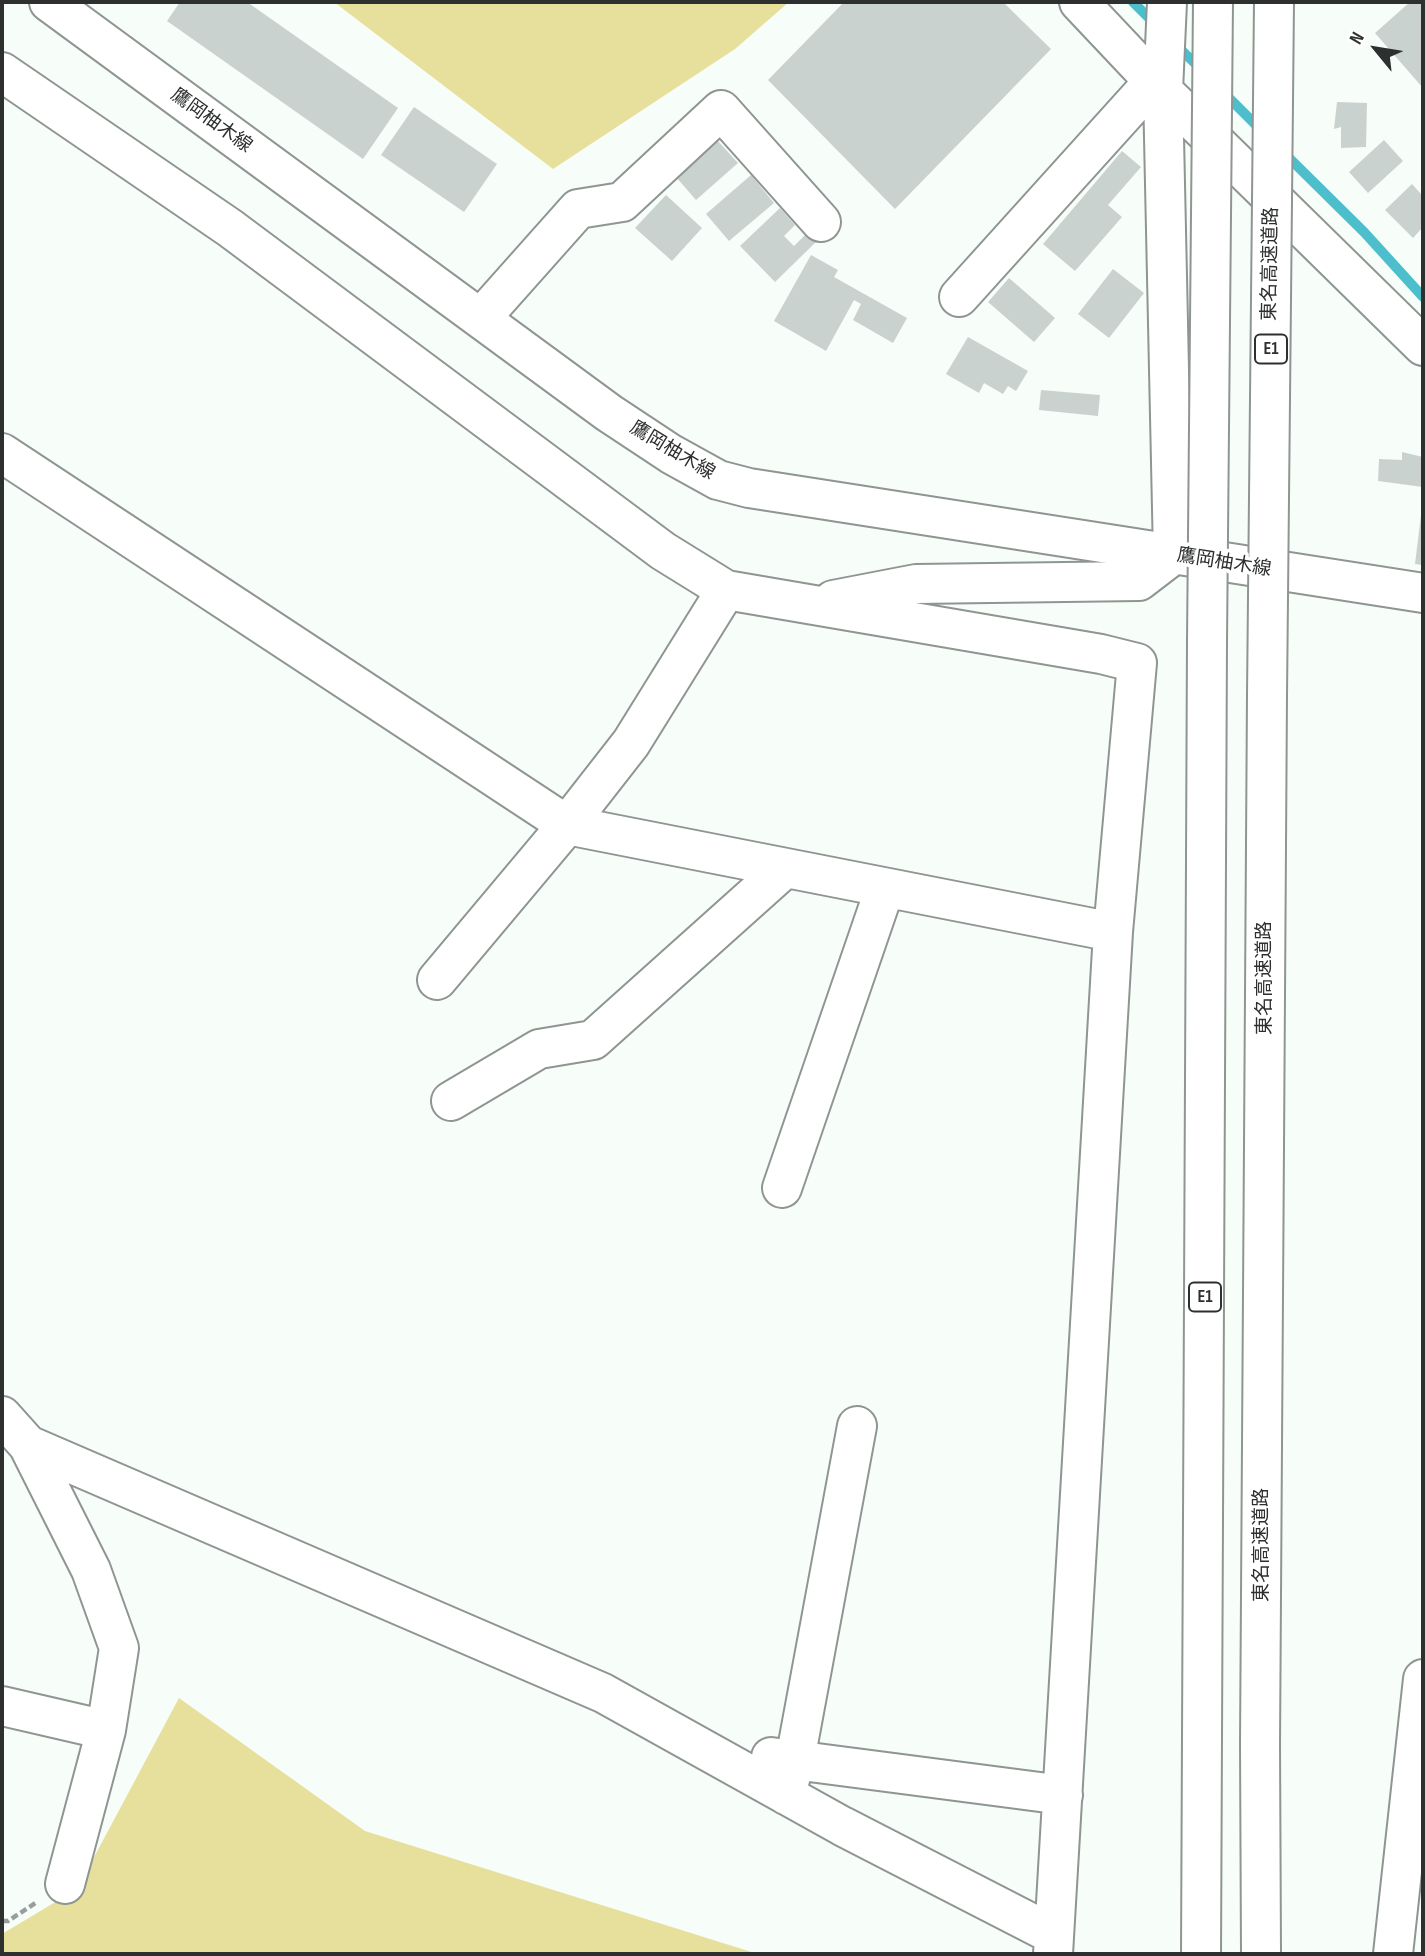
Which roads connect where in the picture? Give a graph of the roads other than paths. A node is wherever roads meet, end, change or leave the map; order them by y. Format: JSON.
{"nodes":[{"id":1,"x":49,"y":2,"type":"edge"},
{"id":2,"x":1079,"y":2,"type":"edge"},
{"id":3,"x":1167,"y":2,"type":"edge"},
{"id":4,"x":1213,"y":2,"type":"edge"},
{"id":5,"x":1274,"y":2,"type":"edge"},
{"id":6,"x":2,"y":72,"type":"edge"},
{"id":7,"x":1159,"y":86,"type":"junction"},
{"id":8,"x":821,"y":222,"type":"dead end"},
{"id":9,"x":959,"y":297,"type":"dead end"},
{"id":10,"x":481,"y":318,"type":"junction"},
{"id":11,"x":1423,"y":346,"type":"edge"},
{"id":12,"x":2,"y":453,"type":"edge"},
{"id":13,"x":1173,"y":555,"type":"junction"},
{"id":14,"x":726,"y":590,"type":"junction"},
{"id":15,"x":1423,"y":593,"type":"edge"},
{"id":16,"x":811,"y":604,"type":"junction"},
{"id":17,"x":567,"y":825,"type":"junction"},
{"id":18,"x":785,"y":868,"type":"junction"},
{"id":19,"x":885,"y":888,"type":"junction"},
{"id":20,"x":1113,"y":932,"type":"junction"},
{"id":21,"x":437,"y":980,"type":"dead end"},
{"id":22,"x":451,"y":1101,"type":"dead end"},
{"id":23,"x":782,"y":1188,"type":"dead end"},
{"id":24,"x":2,"y":1416,"type":"edge"},
{"id":25,"x":857,"y":1426,"type":"dead end"},
{"id":26,"x":28,"y":1445,"type":"junction"},
{"id":27,"x":1423,"y":1679,"type":"edge"},
{"id":28,"x":2,"y":1706,"type":"edge"},
{"id":29,"x":106,"y":1730,"type":"junction"},
{"id":30,"x":790,"y":1778,"type":"junction"},
{"id":31,"x":1063,"y":1795,"type":"junction"},
{"id":32,"x":65,"y":1884,"type":"dead end"},
{"id":33,"x":1053,"y":1945,"type":"edge"},
{"id":34,"x":1201,"y":1954,"type":"edge"},
{"id":35,"x":1261,"y":1954,"type":"edge"},
{"id":36,"x":1393,"y":1954,"type":"edge"}],
"edges":[{"from":1,"to":10,"type":"main road","name":"鷹岡柚木線"},
{"from":2,"to":7,"type":"main road"},
{"from":3,"to":7,"type":"main road"},
{"from":4,"to":34,"type":"main road","number":"E1","bridge":true},
{"from":5,"to":35,"type":"main road","name":"東名高速道路","number":"E1","bridge":true},
{"from":6,"to":14,"type":"main road"},
{"from":7,"to":9,"type":"main road"},
{"from":7,"to":11,"type":"main road"},
{"from":7,"to":13,"type":"main road"},
{"from":8,"to":10,"type":"main road"},
{"from":10,"to":13,"type":"main road","name":"鷹岡柚木線"},
{"from":12,"to":17,"type":"main road"},
{"from":13,"to":15,"type":"main road","name":"鷹岡柚木線"},
{"from":13,"to":16,"type":"main road"},
{"from":14,"to":16,"type":"main road"},
{"from":14,"to":17,"type":"main road"},
{"from":16,"to":20,"type":"main road"},
{"from":17,"to":18,"type":"main road"},
{"from":17,"to":21,"type":"main road"},
{"from":18,"to":19,"type":"main road"},
{"from":18,"to":22,"type":"main road"},
{"from":19,"to":20,"type":"main road"},
{"from":19,"to":23,"type":"main road"},
{"from":20,"to":31,"type":"main road"},
{"from":24,"to":26,"type":"main road"},
{"from":25,"to":30,"type":"main road"},
{"from":26,"to":29,"type":"main road"},
{"from":26,"to":30,"type":"main road"},
{"from":27,"to":36,"type":"main road"},
{"from":28,"to":29,"type":"main road"},
{"from":29,"to":32,"type":"main road"},
{"from":30,"to":31,"type":"main road"},
{"from":30,"to":33,"type":"main road"},
{"from":31,"to":33,"type":"main road"}]}
